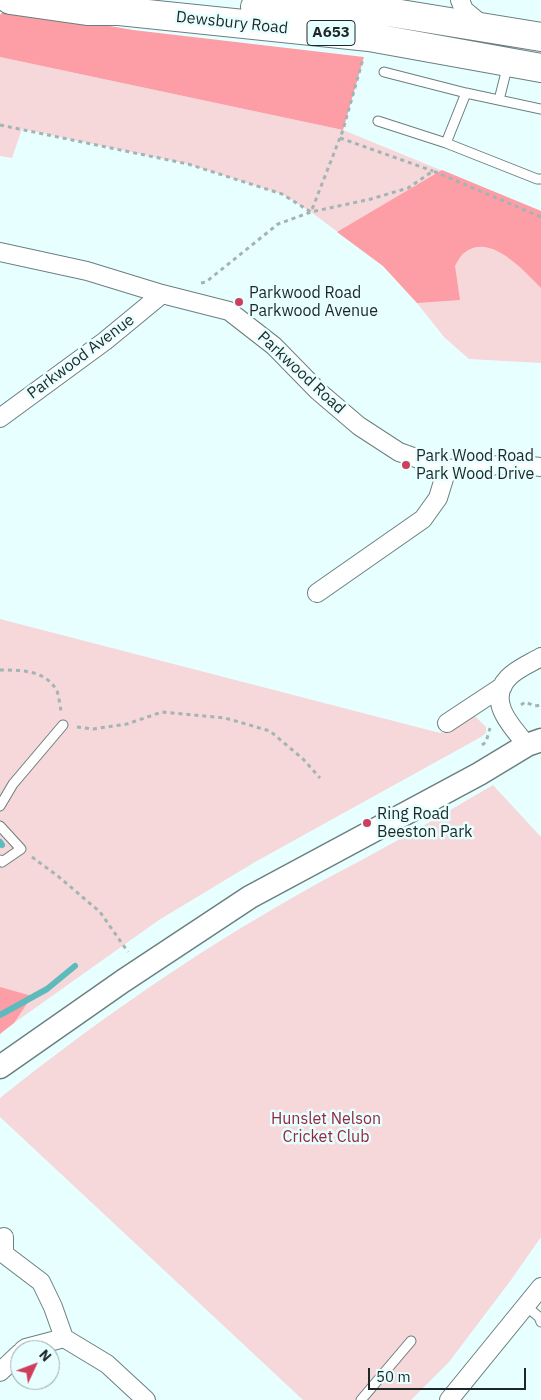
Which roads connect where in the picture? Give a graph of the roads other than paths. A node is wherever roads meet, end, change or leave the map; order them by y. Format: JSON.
{"nodes":[{"id":1,"x":10,"y":0,"type":"edge"},
{"id":2,"x":186,"y":0,"type":"edge"},
{"id":3,"x":332,"y":0,"type":"edge"},
{"id":4,"x":460,"y":0,"type":"edge"},
{"id":5,"x":119,"y":4,"type":"edge"},
{"id":6,"x":388,"y":12,"type":"junction"},
{"id":7,"x":485,"y":28,"type":"junction"},
{"id":8,"x":541,"y":37,"type":"edge"},
{"id":9,"x":509,"y":62,"type":"junction"},
{"id":10,"x":541,"y":68,"type":"edge"},
{"id":11,"x":384,"y":72,"type":"dead end"},
{"id":12,"x":466,"y":93,"type":"junction"},
{"id":13,"x":499,"y":100,"type":"junction"},
{"id":14,"x":541,"y":109,"type":"edge"},
{"id":15,"x":378,"y":122,"type":"dead end"},
{"id":16,"x":446,"y":143,"type":"junction"},
{"id":17,"x":541,"y":179,"type":"edge"},
{"id":18,"x":0,"y":252,"type":"edge"},
{"id":19,"x":162,"y":294,"type":"junction"},
{"id":20,"x":0,"y":418,"type":"edge"},
{"id":21,"x":541,"y":467,"type":"edge"},
{"id":22,"x":447,"y":469,"type":"junction"},
{"id":23,"x":317,"y":593,"type":"dead end"},
{"id":24,"x":541,"y":657,"type":"edge"},
{"id":25,"x":502,"y":686,"type":"junction"},
{"id":26,"x":448,"y":723,"type":"dead end"},
{"id":27,"x":63,"y":725,"type":"road end"},
{"id":28,"x":541,"y":727,"type":"edge"},
{"id":29,"x":534,"y":743,"type":"edge"},
{"id":30,"x":0,"y":806,"type":"edge"},
{"id":31,"x":0,"y":826,"type":"edge"},
{"id":32,"x":0,"y":860,"type":"edge"},
{"id":33,"x":0,"y":1067,"type":"edge"},
{"id":34,"x":2,"y":1245,"type":"edge"},
{"id":35,"x":541,"y":1288,"type":"edge"},
{"id":36,"x":526,"y":1306,"type":"junction"},
{"id":37,"x":541,"y":1322,"type":"edge"},
{"id":38,"x":64,"y":1338,"type":"junction"},
{"id":39,"x":56,"y":1340,"type":"edge"},
{"id":40,"x":411,"y":1341,"type":"dead end"},
{"id":41,"x":10,"y":1362,"type":"edge"},
{"id":42,"x":0,"y":1372,"type":"edge"},
{"id":43,"x":146,"y":1400,"type":"edge"},
{"id":44,"x":361,"y":1400,"type":"edge"},
{"id":45,"x":449,"y":1400,"type":"edge"}],
"edges":[{"from":1,"to":5,"type":"main road","name":"Dewsbury Road","number":"A653"},
{"from":2,"to":6,"type":"main road","name":"Dewsbury Road"},
{"from":3,"to":6,"type":"main road"},
{"from":4,"to":7,"type":"street"},
{"from":5,"to":9,"type":"main road","name":"Dewsbury Road","number":"A653"},
{"from":6,"to":7,"type":"main road","name":"Dewsbury Road"},
{"from":7,"to":8,"type":"main road","name":"Dewsbury Road"},
{"from":9,"to":10,"type":"main road","name":"Dewsbury Road","number":"A653"},
{"from":9,"to":13,"type":"lane"},
{"from":11,"to":12,"type":"lane"},
{"from":12,"to":13,"type":"lane"},
{"from":12,"to":16,"type":"lane"},
{"from":13,"to":14,"type":"lane"},
{"from":15,"to":16,"type":"lane"},
{"from":16,"to":17,"type":"lane"},
{"from":18,"to":19,"type":"street","name":"Parkwood Road"},
{"from":19,"to":20,"type":"street","name":"Parkwood Avenue"},
{"from":19,"to":22,"type":"street","name":"Parkwood Road"},
{"from":21,"to":22,"type":"street","name":"Parkwood Road"},
{"from":22,"to":23,"type":"street"},
{"from":24,"to":25,"type":"street"},
{"from":25,"to":26,"type":"street"},
{"from":25,"to":29,"type":"street"},
{"from":27,"to":30,"type":"lane"},
{"from":28,"to":29,"type":"street"},
{"from":29,"to":33,"type":"street"},
{"from":31,"to":32,"type":"lane"},
{"from":34,"to":38,"type":"street"},
{"from":35,"to":36,"type":"street"},
{"from":36,"to":37,"type":"lane"},
{"from":36,"to":45,"type":"street"},
{"from":38,"to":39,"type":"street"},
{"from":38,"to":43,"type":"street"},
{"from":40,"to":44,"type":"lane"},
{"from":41,"to":42,"type":"street"}]}
